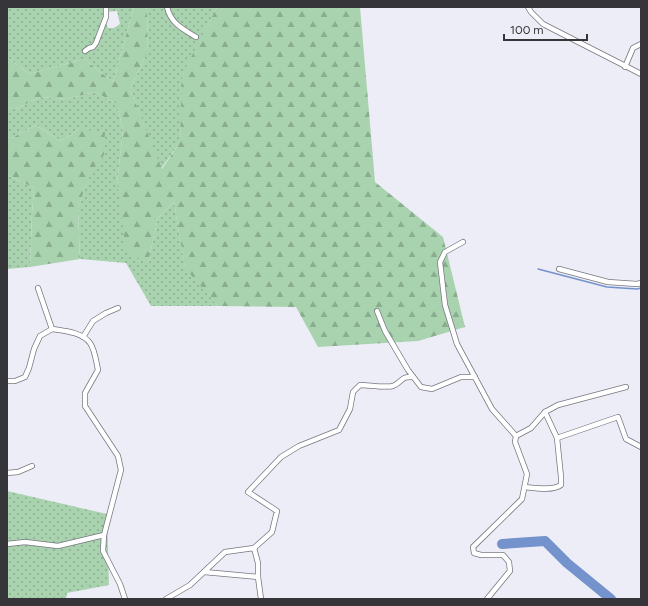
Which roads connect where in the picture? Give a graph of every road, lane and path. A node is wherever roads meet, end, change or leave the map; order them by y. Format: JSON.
{"nodes":[{"id":1,"x":106,"y":7,"type":"edge"},
{"id":2,"x":167,"y":7,"type":"edge"},
{"id":3,"x":528,"y":7,"type":"edge"},
{"id":4,"x":196,"y":37,"type":"dead end"},
{"id":5,"x":641,"y":44,"type":"edge"},
{"id":6,"x":85,"y":50,"type":"dead end"},
{"id":7,"x":625,"y":67,"type":"junction"},
{"id":8,"x":641,"y":74,"type":"edge"},
{"id":9,"x":462,"y":242,"type":"dead end"},
{"id":10,"x":559,"y":270,"type":"dead end"},
{"id":11,"x":641,"y":283,"type":"edge"},
{"id":12,"x":38,"y":288,"type":"dead end"},
{"id":13,"x":118,"y":308,"type":"dead end"},
{"id":14,"x":377,"y":311,"type":"dead end"},
{"id":15,"x":52,"y":329,"type":"junction"},
{"id":16,"x":83,"y":337,"type":"junction"},
{"id":17,"x":414,"y":377,"type":"junction"},
{"id":18,"x":475,"y":377,"type":"junction"},
{"id":19,"x":7,"y":382,"type":"edge"},
{"id":20,"x":626,"y":387,"type":"dead end"},
{"id":21,"x":545,"y":412,"type":"junction"},
{"id":22,"x":516,"y":436,"type":"junction"},
{"id":23,"x":557,"y":438,"type":"junction"},
{"id":24,"x":641,"y":447,"type":"edge"},
{"id":25,"x":32,"y":466,"type":"dead end"},
{"id":26,"x":7,"y":473,"type":"edge"},
{"id":27,"x":525,"y":487,"type":"junction"},
{"id":28,"x":104,"y":535,"type":"junction"},
{"id":29,"x":7,"y":544,"type":"edge"},
{"id":30,"x":254,"y":548,"type":"junction"},
{"id":31,"x":204,"y":572,"type":"junction"},
{"id":32,"x":258,"y":577,"type":"junction"},
{"id":33,"x":125,"y":599,"type":"edge"},
{"id":34,"x":166,"y":599,"type":"edge"},
{"id":35,"x":261,"y":599,"type":"edge"},
{"id":36,"x":486,"y":599,"type":"edge"}],
"edges":[{"from":1,"to":6,"type":"street"},
{"from":2,"to":4,"type":"street"},
{"from":3,"to":7,"type":"street"},
{"from":5,"to":7,"type":"street"},
{"from":7,"to":8,"type":"street"},
{"from":9,"to":18,"type":"street"},
{"from":10,"to":11,"type":"street"},
{"from":12,"to":15,"type":"street"},
{"from":13,"to":16,"type":"street"},
{"from":14,"to":17,"type":"street"},
{"from":15,"to":16,"type":"street"},
{"from":15,"to":19,"type":"street"},
{"from":16,"to":28,"type":"street"},
{"from":17,"to":18,"type":"street"},
{"from":17,"to":30,"type":"street"},
{"from":18,"to":22,"type":"street"},
{"from":20,"to":21,"type":"street"},
{"from":21,"to":22,"type":"street"},
{"from":21,"to":23,"type":"street"},
{"from":22,"to":27,"type":"street"},
{"from":23,"to":24,"type":"street"},
{"from":23,"to":27,"type":"street"},
{"from":25,"to":26,"type":"street"},
{"from":27,"to":36,"type":"street"},
{"from":28,"to":29,"type":"street"},
{"from":28,"to":33,"type":"street"},
{"from":30,"to":31,"type":"street"},
{"from":30,"to":32,"type":"street"},
{"from":31,"to":32,"type":"street"},
{"from":31,"to":34,"type":"street"},
{"from":32,"to":35,"type":"street"}]}
